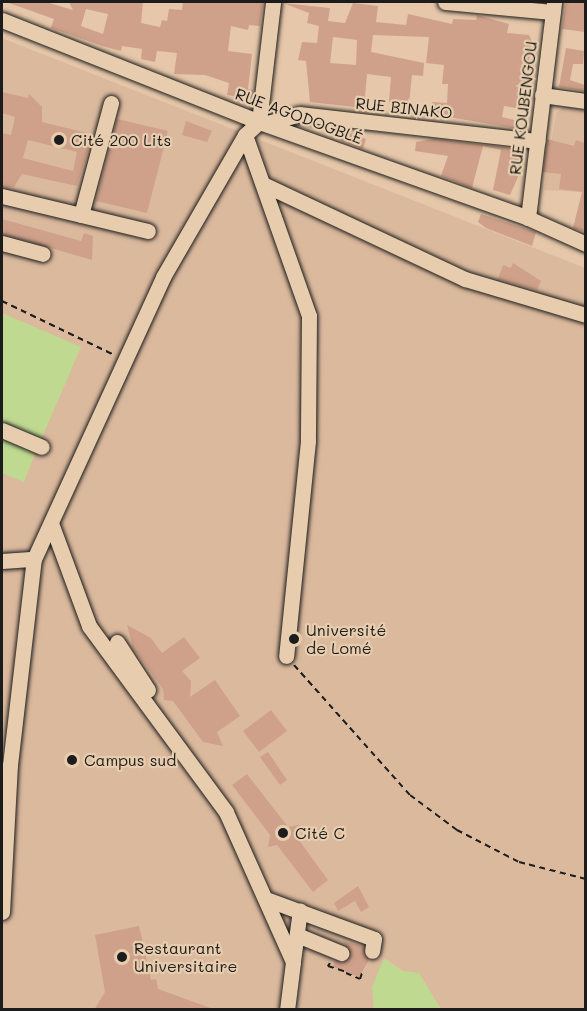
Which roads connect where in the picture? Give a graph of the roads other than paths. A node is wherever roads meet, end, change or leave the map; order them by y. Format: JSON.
{"nodes":[{"id":1,"x":273,"y":2,"type":"edge"},
{"id":2,"x":445,"y":2,"type":"edge"},
{"id":3,"x":553,"y":7,"type":"edge"},
{"id":4,"x":2,"y":20,"type":"edge"},
{"id":5,"x":542,"y":95,"type":"junction"},
{"id":6,"x":585,"y":101,"type":"edge"},
{"id":7,"x":111,"y":103,"type":"dead end"},
{"id":8,"x":263,"y":122,"type":"junction"},
{"id":9,"x":245,"y":135,"type":"junction"},
{"id":10,"x":537,"y":141,"type":"junction"},
{"id":11,"x":265,"y":185,"type":"junction"},
{"id":12,"x":2,"y":196,"type":"edge"},
{"id":13,"x":81,"y":215,"type":"junction"},
{"id":14,"x":528,"y":218,"type":"junction"},
{"id":15,"x":148,"y":231,"type":"dead end"},
{"id":16,"x":2,"y":243,"type":"edge"},
{"id":17,"x":585,"y":244,"type":"edge"},
{"id":18,"x":43,"y":254,"type":"dead end"},
{"id":19,"x":585,"y":315,"type":"edge"},
{"id":20,"x":2,"y":430,"type":"edge"},
{"id":21,"x":42,"y":447,"type":"dead end"},
{"id":22,"x":51,"y":524,"type":"junction"},
{"id":23,"x":34,"y":559,"type":"junction"},
{"id":24,"x":2,"y":561,"type":"edge"},
{"id":25,"x":117,"y":642,"type":"dead end"},
{"id":26,"x":286,"y":656,"type":"road end"},
{"id":27,"x":150,"y":692,"type":"junction"},
{"id":28,"x":6,"y":764,"type":"edge"},
{"id":29,"x":266,"y":899,"type":"junction"},
{"id":30,"x":300,"y":910,"type":"junction"},
{"id":31,"x":2,"y":912,"type":"edge"},
{"id":32,"x":297,"y":935,"type":"junction"},
{"id":33,"x":372,"y":951,"type":"dead end"},
{"id":34,"x":341,"y":953,"type":"dead end"},
{"id":35,"x":293,"y":962,"type":"junction"},
{"id":36,"x":287,"y":1010,"type":"edge"}],
"edges":[{"from":1,"to":8,"type":"street"},
{"from":2,"to":3,"type":"street"},
{"from":3,"to":5,"type":"street","name":"RUE KOUBENGOU"},
{"from":4,"to":8,"type":"street","name":"RUE AGODOGBLÉ"},
{"from":5,"to":6,"type":"street"},
{"from":5,"to":10,"type":"street","name":"RUE KOUBENGOU"},
{"from":7,"to":13,"type":"street"},
{"from":8,"to":9,"type":"street"},
{"from":8,"to":10,"type":"street","name":"RUE BINAKO"},
{"from":8,"to":14,"type":"street","name":"RUE AGODOGBLÉ"},
{"from":9,"to":11,"type":"street"},
{"from":9,"to":22,"type":"street"},
{"from":10,"to":14,"type":"street","name":"RUE KOUBENGOU"},
{"from":11,"to":19,"type":"street"},
{"from":11,"to":26,"type":"street"},
{"from":12,"to":13,"type":"street"},
{"from":13,"to":15,"type":"street"},
{"from":14,"to":17,"type":"street","name":"RUE AGODOGBLÉ"},
{"from":16,"to":18,"type":"street"},
{"from":20,"to":21,"type":"street"},
{"from":22,"to":23,"type":"street"},
{"from":22,"to":27,"type":"street"},
{"from":23,"to":24,"type":"street"},
{"from":23,"to":28,"type":"street"},
{"from":25,"to":27,"type":"street"},
{"from":27,"to":29,"type":"street"},
{"from":28,"to":31,"type":"street"},
{"from":29,"to":30,"type":"street"},
{"from":29,"to":35,"type":"street"},
{"from":30,"to":32,"type":"street"},
{"from":30,"to":33,"type":"street"},
{"from":32,"to":34,"type":"street"},
{"from":32,"to":35,"type":"street"},
{"from":35,"to":36,"type":"street"}]}
